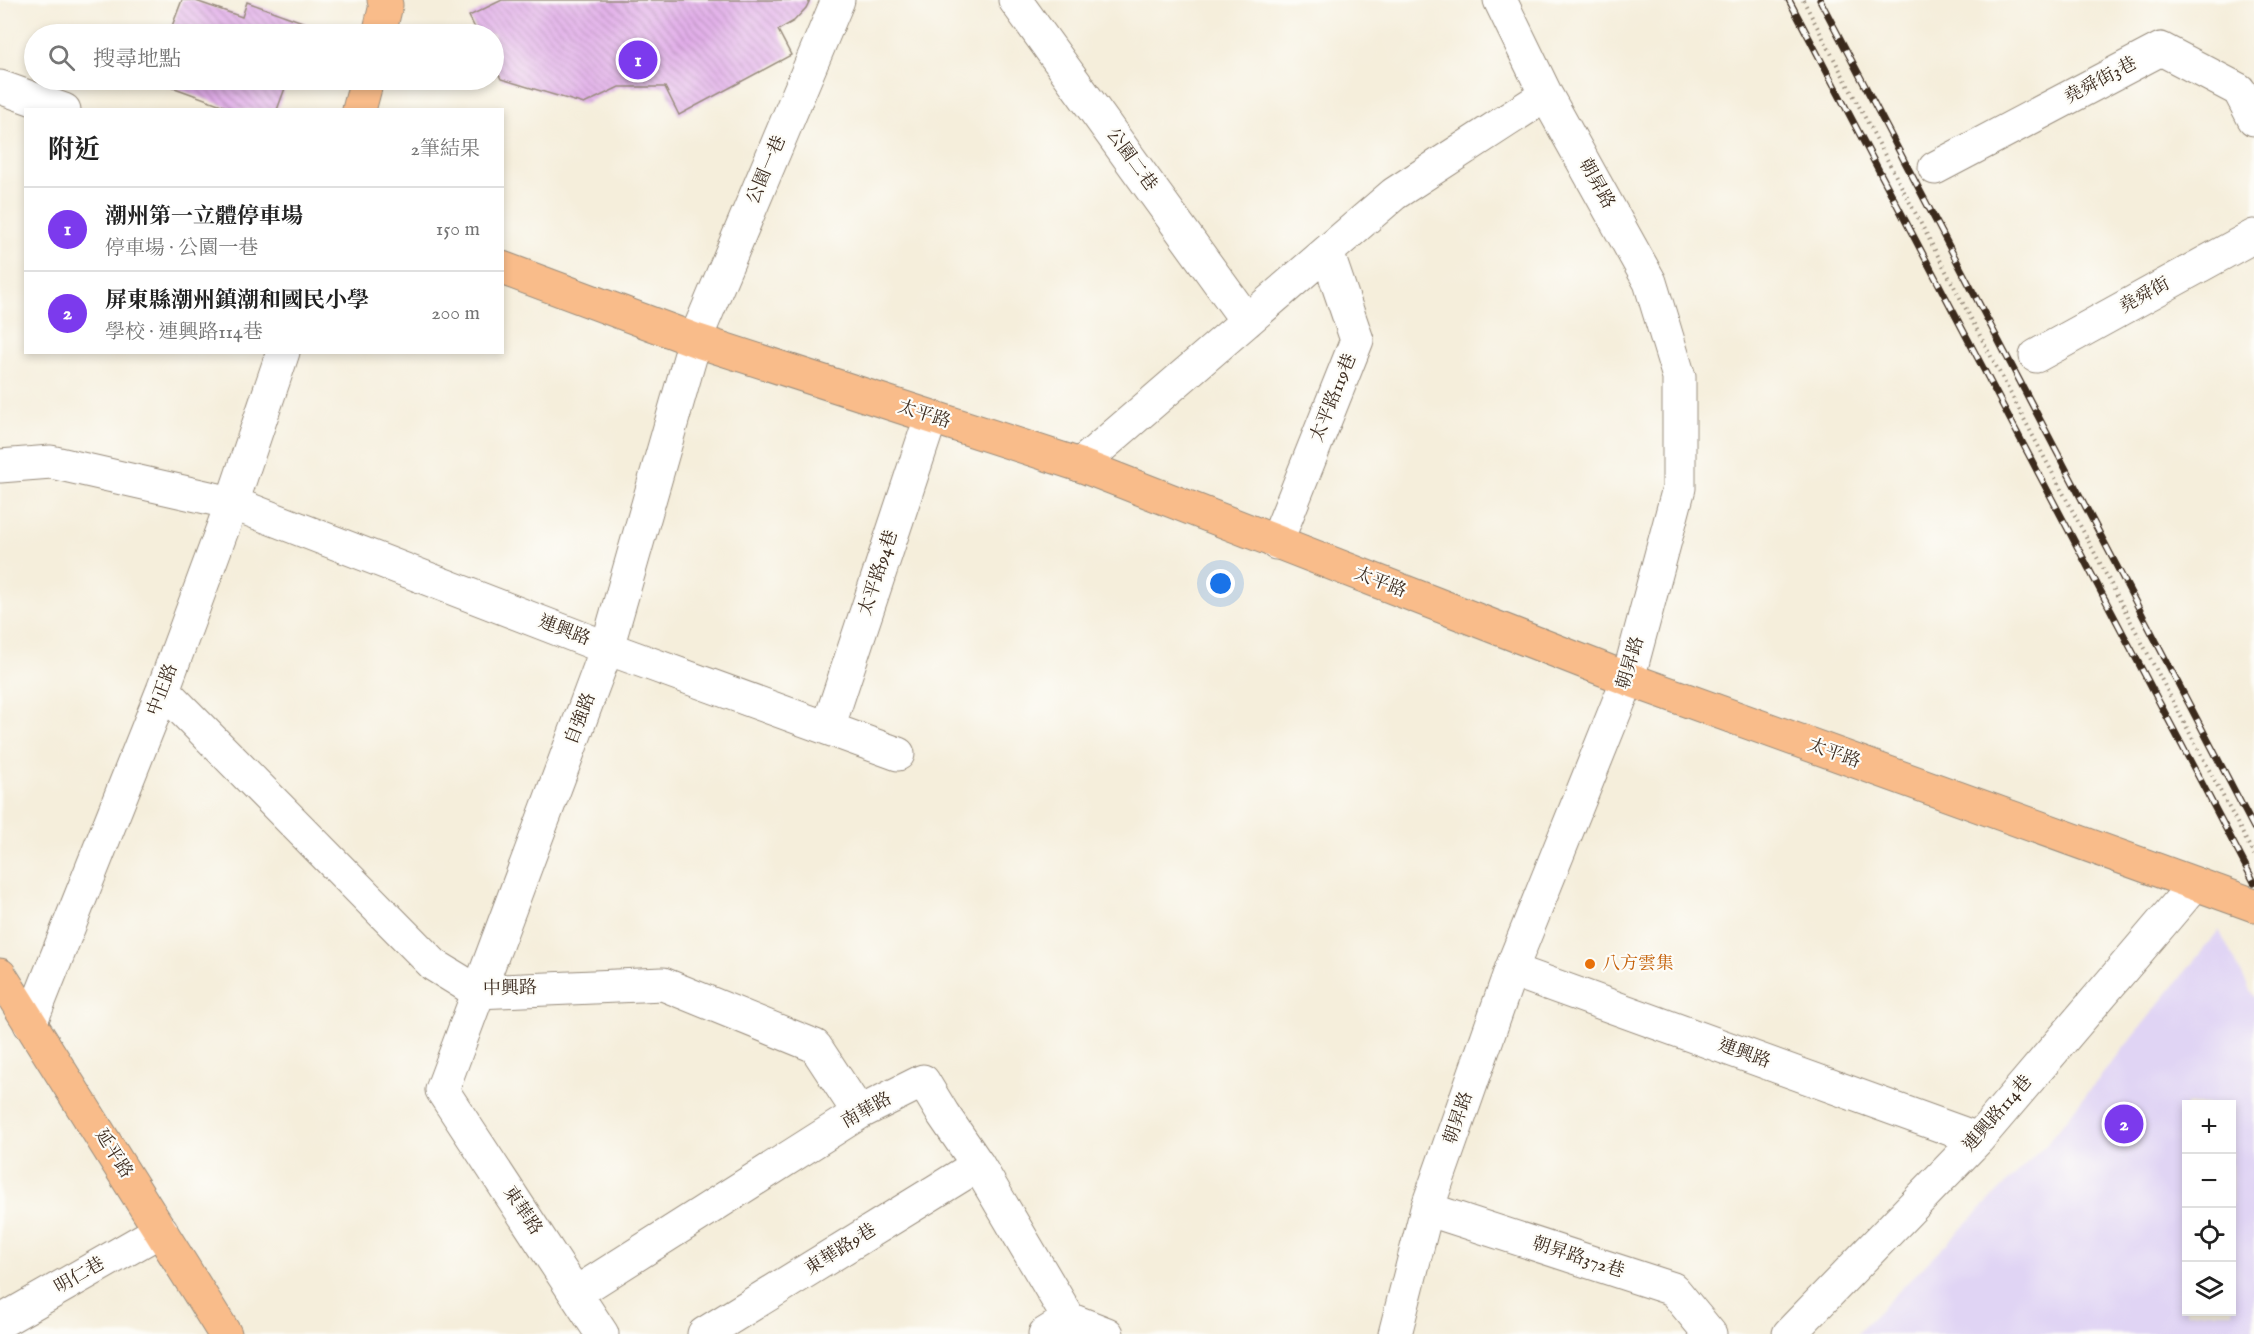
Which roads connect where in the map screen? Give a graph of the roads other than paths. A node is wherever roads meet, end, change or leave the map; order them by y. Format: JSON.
{"nodes":[{"id":1,"x":838,"y":0,"type":"edge"},
{"id":2,"x":1016,"y":0,"type":"edge"},
{"id":3,"x":1500,"y":0,"type":"edge"},
{"id":4,"x":0,"y":87,"type":"edge"},
{"id":5,"x":364,"y":90,"type":"edge"},
{"id":6,"x":1546,"y":95,"type":"junction"},
{"id":7,"x":58,"y":108,"type":"edge"},
{"id":8,"x":360,"y":108,"type":"edge"},
{"id":9,"x":2254,"y":119,"type":"edge"},
{"id":10,"x":1935,"y":168,"type":"dead end"},
{"id":11,"x":2254,"y":236,"type":"edge"},
{"id":12,"x":1327,"y":252,"type":"junction"},
{"id":13,"x":504,"y":269,"type":"edge"},
{"id":14,"x":1247,"y":321,"type":"junction"},
{"id":15,"x":695,"y":340,"type":"junction"},
{"id":16,"x":282,"y":354,"type":"edge"},
{"id":17,"x":2036,"y":356,"type":"dead end"},
{"id":18,"x":931,"y":417,"type":"junction"},
{"id":19,"x":1080,"y":465,"type":"junction"},
{"id":20,"x":0,"y":466,"type":"edge"},
{"id":21,"x":232,"y":502,"type":"junction"},
{"id":22,"x":1276,"y":543,"type":"junction"},
{"id":23,"x":608,"y":648,"type":"junction"},
{"id":24,"x":1628,"y":679,"type":"junction"},
{"id":25,"x":163,"y":690,"type":"junction"},
{"id":26,"x":828,"y":728,"type":"junction"},
{"id":27,"x":898,"y":754,"type":"dead end"},
{"id":28,"x":2195,"y":884,"type":"junction"},
{"id":29,"x":2254,"y":905,"type":"edge"},
{"id":30,"x":1511,"y":970,"type":"junction"},
{"id":31,"x":0,"y":975,"type":"edge"},
{"id":32,"x":478,"y":992,"type":"junction"},
{"id":33,"x":30,"y":1023,"type":"junction"},
{"id":34,"x":442,"y":1090,"type":"joint"},
{"id":35,"x":859,"y":1113,"type":"junction"},
{"id":36,"x":1978,"y":1139,"type":"junction"},
{"id":37,"x":978,"y":1165,"type":"junction"},
{"id":38,"x":1427,"y":1209,"type":"junction"},
{"id":39,"x":160,"y":1230,"type":"junction"},
{"id":40,"x":576,"y":1293,"type":"junction"},
{"id":41,"x":0,"y":1322,"type":"edge"},
{"id":42,"x":1057,"y":1326,"type":"edge"},
{"id":43,"x":225,"y":1334,"type":"edge"},
{"id":44,"x":602,"y":1334,"type":"edge"},
{"id":45,"x":704,"y":1334,"type":"edge"},
{"id":46,"x":1107,"y":1334,"type":"edge"},
{"id":47,"x":1395,"y":1334,"type":"edge"},
{"id":48,"x":1710,"y":1334,"type":"edge"},
{"id":49,"x":1789,"y":1334,"type":"edge"}],
"edges":[{"from":1,"to":15,"type":"street","name":"公園一巷"},
{"from":2,"to":14,"type":"street","name":"公園二巷"},
{"from":3,"to":6,"type":"street","name":"朝昇路"},
{"from":4,"to":7,"type":"street"},
{"from":5,"to":8,"type":"main road"},
{"from":6,"to":12,"type":"street"},
{"from":6,"to":24,"type":"street","name":"朝昇路"},
{"from":9,"to":10,"type":"street","name":"堯舜街3巷"},
{"from":11,"to":17,"type":"street","name":"堯舜街"},
{"from":12,"to":14,"type":"street"},
{"from":12,"to":22,"type":"street","name":"太平路119巷"},
{"from":13,"to":15,"type":"main road","name":"太平路"},
{"from":14,"to":19,"type":"street"},
{"from":15,"to":18,"type":"main road","name":"太平路"},
{"from":15,"to":23,"type":"street","name":"自強路"},
{"from":16,"to":21,"type":"street","name":"中正路"},
{"from":18,"to":19,"type":"main road","name":"太平路"},
{"from":18,"to":26,"type":"street","name":"太平路94巷"},
{"from":19,"to":22,"type":"main road","name":"太平路"},
{"from":20,"to":21,"type":"street","name":"連興路"},
{"from":21,"to":23,"type":"street","name":"連興路"},
{"from":21,"to":25,"type":"street","name":"中正路"},
{"from":22,"to":24,"type":"main road","name":"太平路"},
{"from":23,"to":26,"type":"street","name":"連興路"},
{"from":23,"to":32,"type":"street","name":"自強路"},
{"from":24,"to":28,"type":"main road","name":"太平路"},
{"from":24,"to":30,"type":"street","name":"朝昇路"},
{"from":25,"to":32,"type":"street","name":"中興路"},
{"from":25,"to":33,"type":"street","name":"中正路"},
{"from":26,"to":27,"type":"street","name":"連興路"},
{"from":28,"to":29,"type":"main road","name":"太平路"},
{"from":28,"to":36,"type":"street","name":"連興路114巷"},
{"from":30,"to":36,"type":"street","name":"連興路"},
{"from":30,"to":38,"type":"street","name":"朝昇路"},
{"from":31,"to":33,"type":"main road","name":"延平路"},
{"from":32,"to":34,"type":"street","name":"自強路"},
{"from":32,"to":35,"type":"street","name":"中興路"},
{"from":33,"to":39,"type":"main road","name":"延平路"},
{"from":34,"to":40,"type":"street","name":"東華路"},
{"from":35,"to":37,"type":"street","name":"南華路"},
{"from":35,"to":40,"type":"street","name":"南華路"},
{"from":36,"to":49,"type":"street","name":"連興路114巷"},
{"from":37,"to":42,"type":"street","name":"南華路"},
{"from":37,"to":45,"type":"street","name":"東華路9巷"},
{"from":38,"to":47,"type":"street","name":"朝昇路"},
{"from":38,"to":48,"type":"street","name":"朝昇路372巷"},
{"from":39,"to":41,"type":"street","name":"明仁巷"},
{"from":39,"to":43,"type":"main road","name":"延平路"},
{"from":40,"to":44,"type":"street","name":"東華路"},
{"from":42,"to":46,"type":"street"}]}
